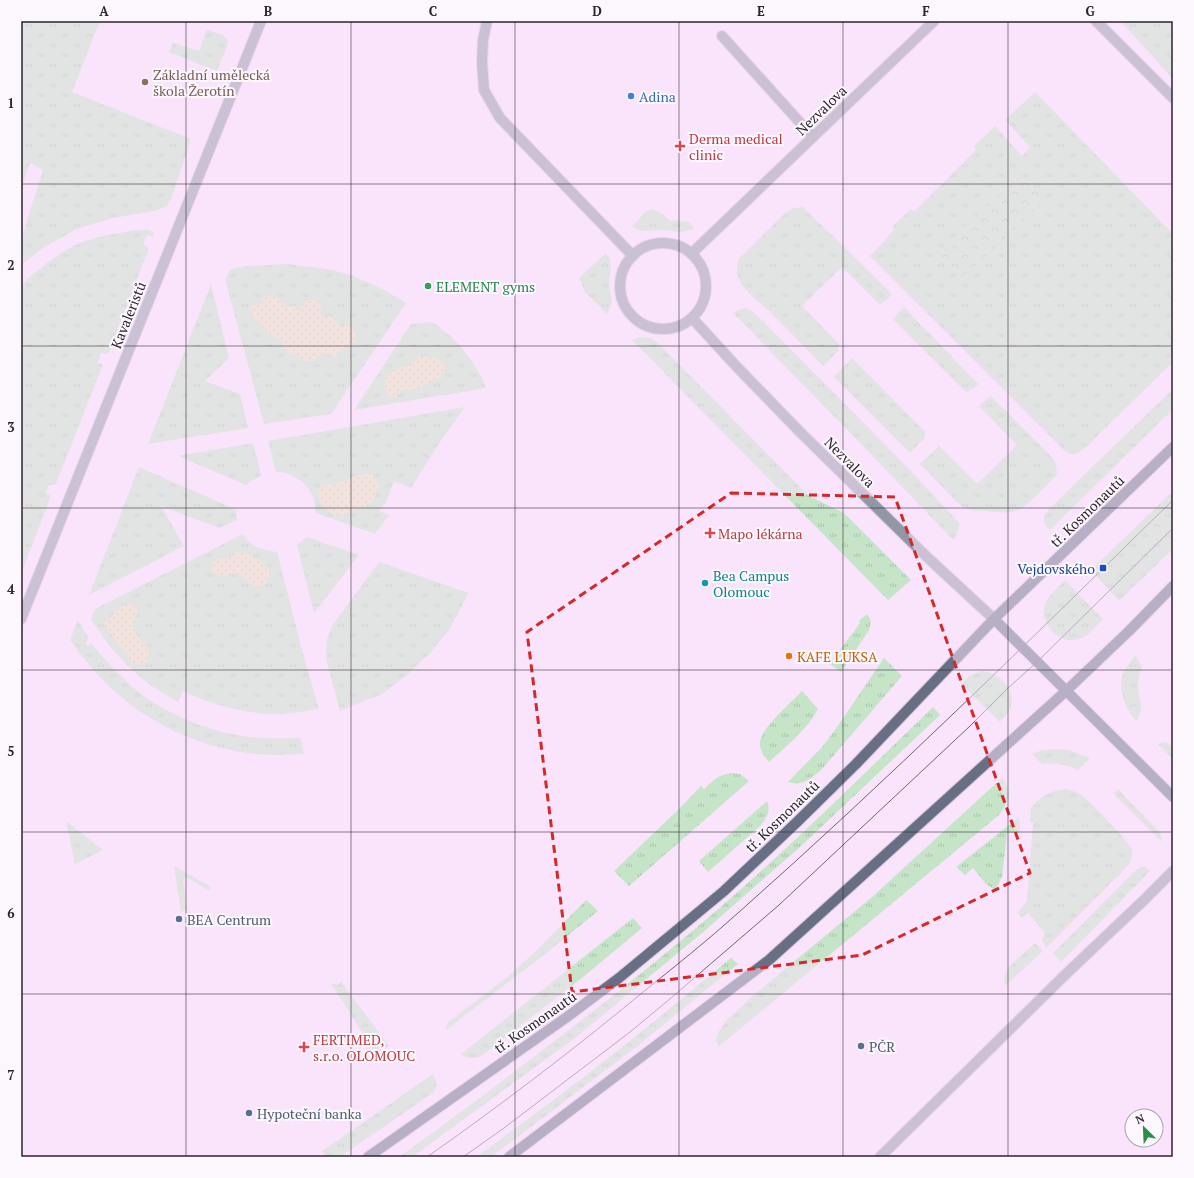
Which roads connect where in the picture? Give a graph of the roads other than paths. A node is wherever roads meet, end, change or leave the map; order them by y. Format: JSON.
{"nodes":[{"id":1,"x":261,"y":21,"type":"edge"},
{"id":2,"x":487,"y":21,"type":"edge"},
{"id":3,"x":934,"y":21,"type":"edge"},
{"id":4,"x":1096,"y":21,"type":"edge"},
{"id":5,"x":722,"y":36,"type":"dead end"},
{"id":6,"x":1173,"y":98,"type":"edge"},
{"id":7,"x":813,"y":137,"type":"junction"},
{"id":8,"x":692,"y":253,"type":"junction"},
{"id":9,"x":633,"y":256,"type":"junction"},
{"id":10,"x":693,"y":319,"type":"junction"},
{"id":11,"x":1173,"y":447,"type":"edge"},
{"id":12,"x":1173,"y":586,"type":"edge"},
{"id":13,"x":21,"y":619,"type":"edge"},
{"id":14,"x":994,"y":619,"type":"junction"},
{"id":15,"x":1066,"y":691,"type":"junction"},
{"id":16,"x":1173,"y":797,"type":"edge"},
{"id":17,"x":1173,"y":872,"type":"edge"},
{"id":18,"x":368,"y":1157,"type":"edge"},
{"id":19,"x":509,"y":1157,"type":"edge"},
{"id":20,"x":880,"y":1157,"type":"edge"}],
"edges":[{"from":1,"to":13,"type":"street","name":"Kavaleristů"},
{"from":2,"to":9,"type":"street"},
{"from":3,"to":7,"type":"street","name":"Nezvalova"},
{"from":4,"to":6,"type":"street"},
{"from":5,"to":7,"type":"street"},
{"from":7,"to":8,"type":"street","name":"Nezvalova"},
{"from":8,"to":9,"type":"street"},
{"from":8,"to":10,"type":"street"},
{"from":9,"to":10,"type":"street"},
{"from":10,"to":14,"type":"street","name":"Nezvalova"},
{"from":11,"to":14,"type":"street","name":"tř. Kosmonautů"},
{"from":12,"to":15,"type":"street"},
{"from":14,"to":15,"type":"street"},
{"from":14,"to":18,"type":"street","name":"tř. Kosmonautů"},
{"from":15,"to":16,"type":"street"},
{"from":15,"to":19,"type":"street"},
{"from":17,"to":20,"type":"street"}]}
